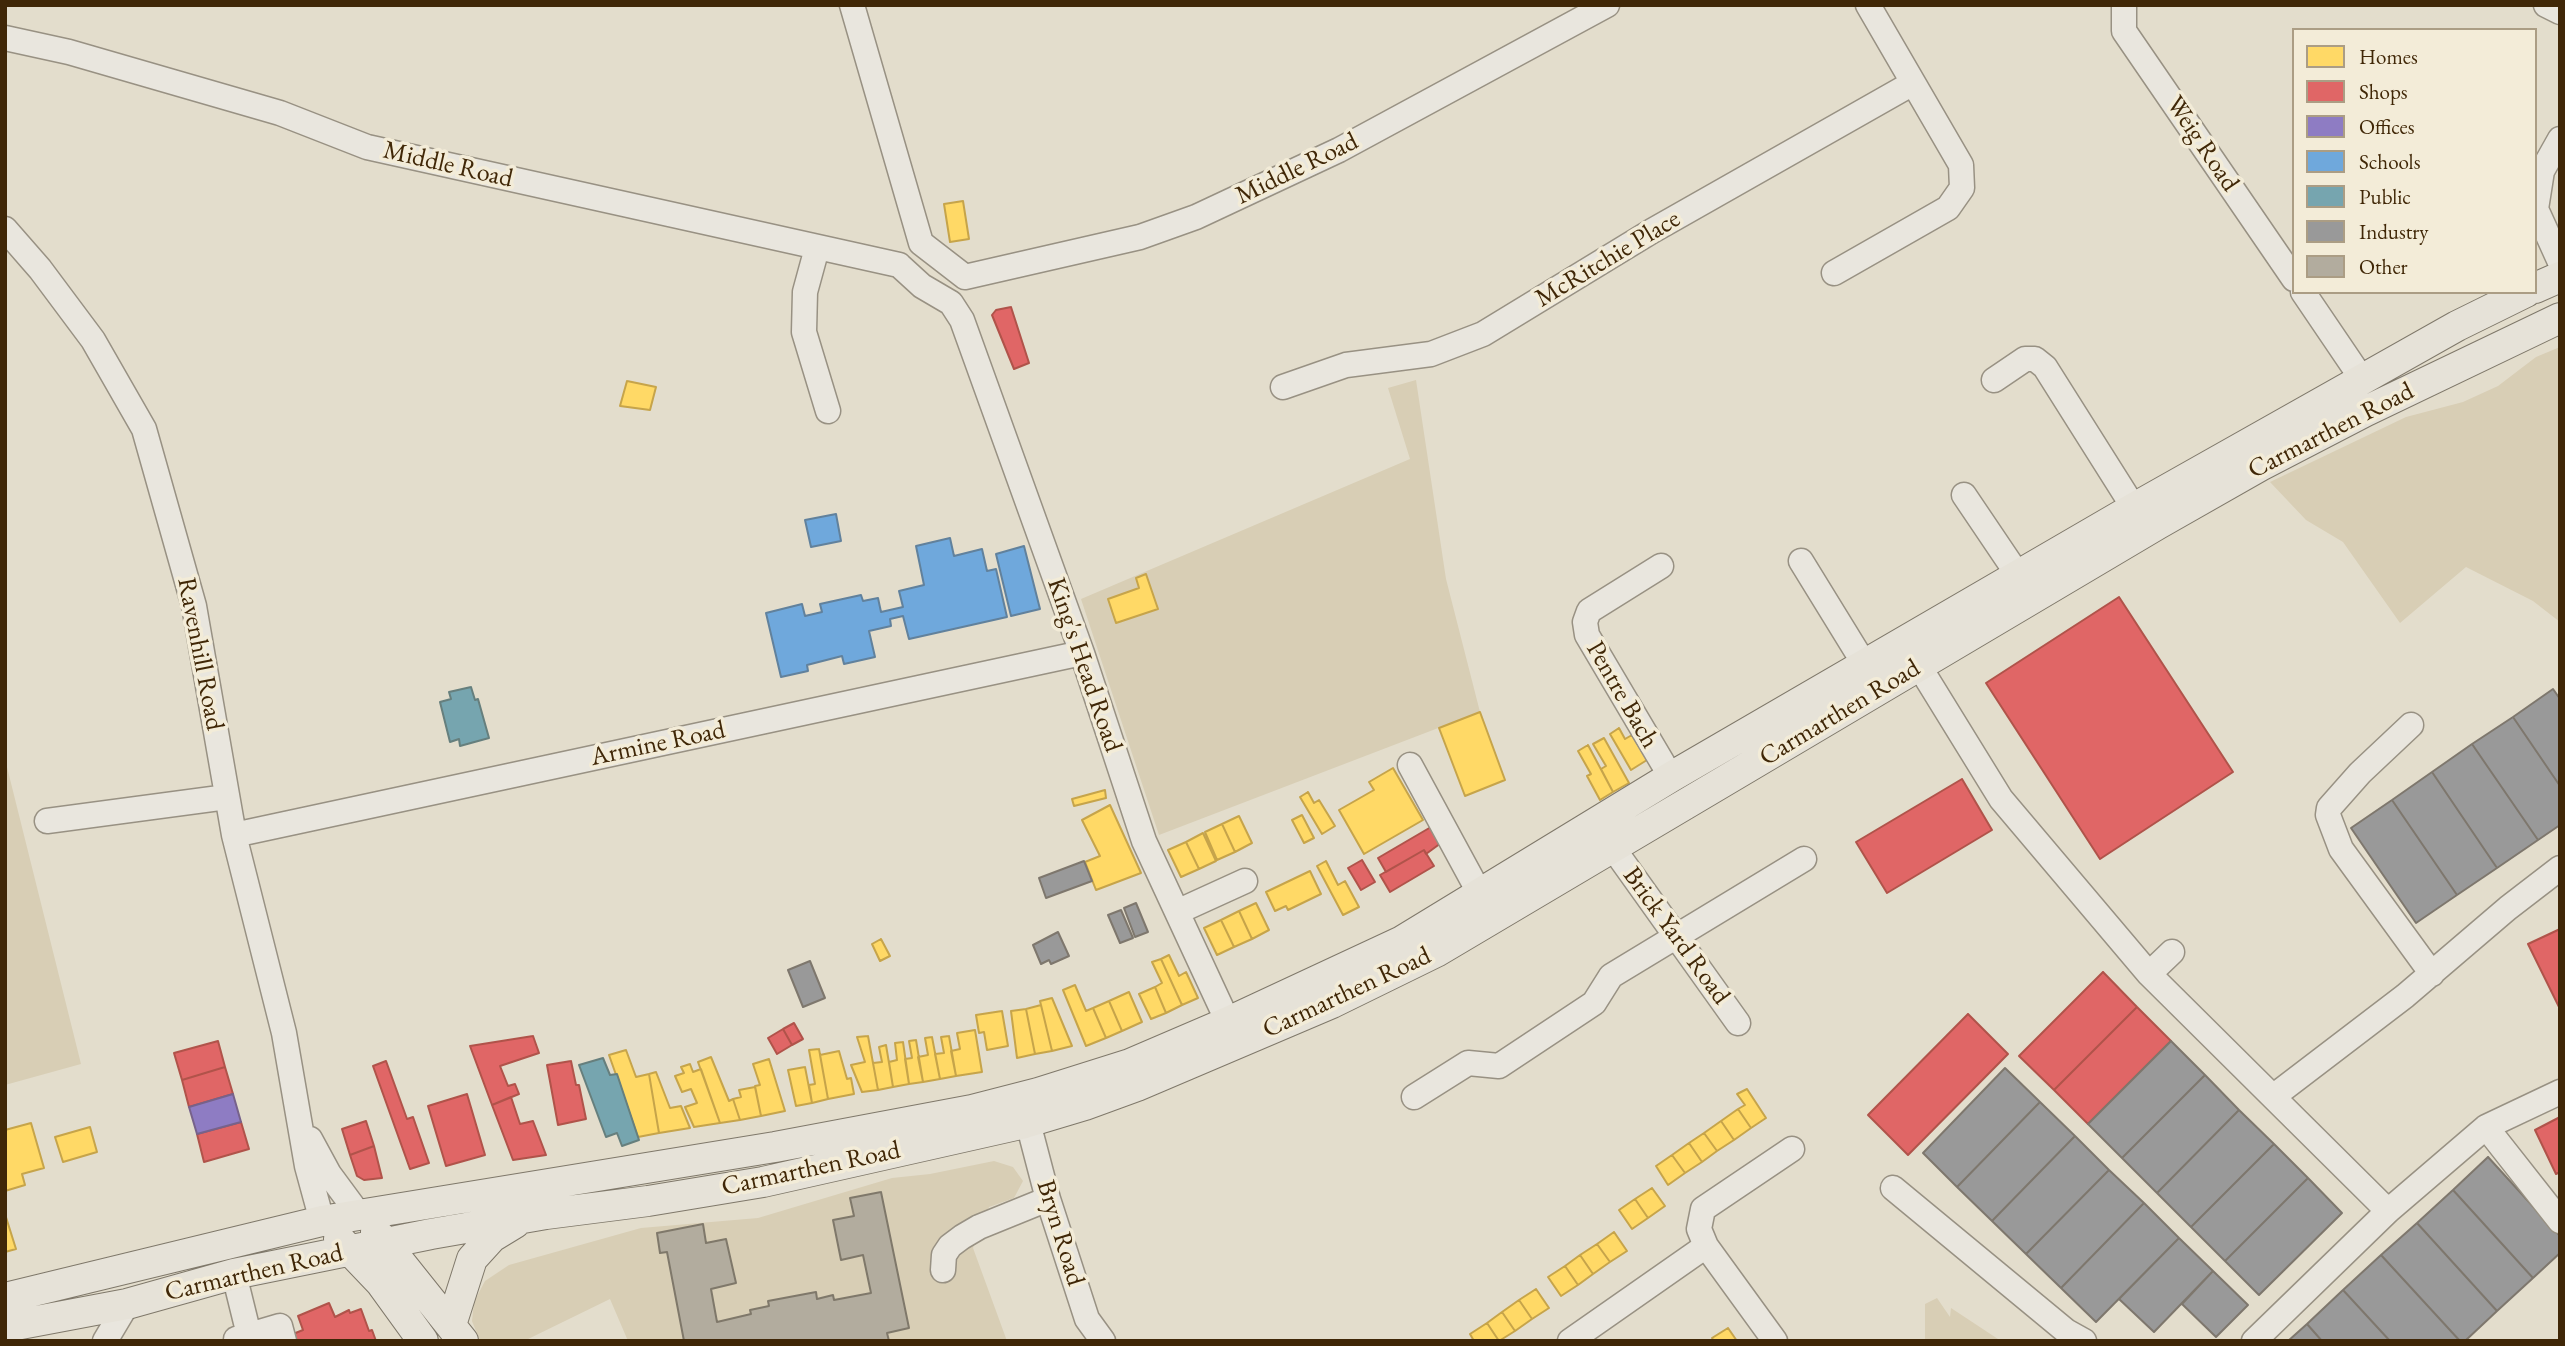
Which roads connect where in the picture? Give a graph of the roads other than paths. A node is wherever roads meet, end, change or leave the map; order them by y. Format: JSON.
{"nodes":[{"id":1,"x":852,"y":5,"type":"edge"},
{"id":2,"x":1607,"y":5,"type":"edge"},
{"id":3,"x":1868,"y":5,"type":"edge"},
{"id":4,"x":2124,"y":5,"type":"edge"},
{"id":5,"x":2546,"y":5,"type":"edge"},
{"id":6,"x":2560,"y":12,"type":"edge"},
{"id":7,"x":5,"y":38,"type":"edge"},
{"id":8,"x":1913,"y":83,"type":"junction"},
{"id":9,"x":2560,"y":139,"type":"edge"},
{"id":10,"x":2537,"y":203,"type":"edge"},
{"id":11,"x":2537,"y":211,"type":"edge"},
{"id":12,"x":5,"y":229,"type":"edge"},
{"id":13,"x":921,"y":243,"type":"junction"},
{"id":14,"x":817,"y":248,"type":"junction"},
{"id":15,"x":2560,"y":262,"type":"edge"},
{"id":16,"x":899,"y":265,"type":"junction"},
{"id":17,"x":1834,"y":273,"type":"dead end"},
{"id":18,"x":2292,"y":276,"type":"edge"},
{"id":19,"x":965,"y":277,"type":"junction"},
{"id":20,"x":2560,"y":277,"type":"edge"},
{"id":21,"x":2537,"y":287,"type":"edge"},
{"id":22,"x":2304,"y":294,"type":"edge"},
{"id":23,"x":2522,"y":294,"type":"edge"},
{"id":24,"x":951,"y":303,"type":"junction"},
{"id":25,"x":2560,"y":318,"type":"edge"},
{"id":26,"x":2362,"y":379,"type":"junction"},
{"id":27,"x":1994,"y":380,"type":"dead end"},
{"id":28,"x":1283,"y":387,"type":"dead end"},
{"id":29,"x":828,"y":411,"type":"dead end"},
{"id":30,"x":1964,"y":495,"type":"dead end"},
{"id":31,"x":2134,"y":508,"type":"junction"},
{"id":32,"x":1801,"y":561,"type":"dead end"},
{"id":33,"x":1661,"y":566,"type":"dead end"},
{"id":34,"x":2018,"y":575,"type":"junction"},
{"id":35,"x":1082,"y":653,"type":"junction"},
{"id":36,"x":1865,"y":665,"type":"junction"},
{"id":37,"x":1919,"y":666,"type":"junction"},
{"id":38,"x":2411,"y":724,"type":"dead end"},
{"id":39,"x":1410,"y":765,"type":"dead end"},
{"id":40,"x":1671,"y":778,"type":"junction"},
{"id":41,"x":227,"y":797,"type":"junction"},
{"id":42,"x":47,"y":821,"type":"dead end"},
{"id":43,"x":234,"y":835,"type":"junction"},
{"id":44,"x":1613,"y":848,"type":"junction"},
{"id":45,"x":1804,"y":859,"type":"dead end"},
{"id":46,"x":2560,"y":868,"type":"edge"},
{"id":47,"x":1245,"y":881,"type":"dead end"},
{"id":48,"x":1480,"y":894,"type":"junction"},
{"id":49,"x":1177,"y":912,"type":"junction"},
{"id":50,"x":1676,"y":937,"type":"junction"},
{"id":51,"x":2172,"y":952,"type":"dead end"},
{"id":52,"x":2149,"y":974,"type":"junction"},
{"id":53,"x":2432,"y":974,"type":"junction"},
{"id":54,"x":1228,"y":1022,"type":"junction"},
{"id":55,"x":1738,"y":1023,"type":"dead end"},
{"id":56,"x":2560,"y":1092,"type":"edge"},
{"id":57,"x":2274,"y":1096,"type":"junction"},
{"id":58,"x":1414,"y":1097,"type":"dead end"},
{"id":59,"x":300,"y":1120,"type":"junction"},
{"id":60,"x":1025,"y":1123,"type":"junction"},
{"id":61,"x":2486,"y":1128,"type":"junction"},
{"id":62,"x":1792,"y":1149,"type":"dead end"},
{"id":63,"x":1893,"y":1188,"type":"dead end"},
{"id":64,"x":1048,"y":1199,"type":"junction"},
{"id":65,"x":2388,"y":1211,"type":"junction"},
{"id":66,"x":360,"y":1216,"type":"junction"},
{"id":67,"x":525,"y":1218,"type":"junction"},
{"id":68,"x":322,"y":1221,"type":"junction"},
{"id":69,"x":2560,"y":1221,"type":"edge"},
{"id":70,"x":386,"y":1244,"type":"junction"},
{"id":71,"x":1706,"y":1246,"type":"junction"},
{"id":72,"x":350,"y":1251,"type":"junction"},
{"id":73,"x":943,"y":1270,"type":"dead end"},
{"id":74,"x":234,"y":1274,"type":"junction"},
{"id":75,"x":5,"y":1298,"type":"edge"},
{"id":76,"x":127,"y":1304,"type":"junction"},
{"id":77,"x":5,"y":1327,"type":"edge"},
{"id":78,"x":457,"y":1333,"type":"edge"},
{"id":79,"x":242,"y":1338,"type":"edge"},
{"id":80,"x":105,"y":1341,"type":"edge"},
{"id":81,"x":284,"y":1341,"type":"edge"},
{"id":82,"x":424,"y":1341,"type":"edge"},
{"id":83,"x":1103,"y":1341,"type":"edge"},
{"id":84,"x":1570,"y":1341,"type":"edge"},
{"id":85,"x":1775,"y":1341,"type":"edge"},
{"id":86,"x":2084,"y":1341,"type":"edge"},
{"id":87,"x":2254,"y":1341,"type":"edge"}],
"edges":[{"from":1,"to":13,"type":"street"},
{"from":2,"to":19,"type":"street","name":"Middle Road"},
{"from":3,"to":8,"type":"street"},
{"from":4,"to":18,"type":"street","name":"Weig Road"},
{"from":5,"to":6,"type":"street"},
{"from":7,"to":14,"type":"street","name":"Middle Road"},
{"from":8,"to":17,"type":"street"},
{"from":8,"to":28,"type":"street","name":"McRitchie Place"},
{"from":9,"to":10,"type":"street"},
{"from":11,"to":15,"type":"street"},
{"from":12,"to":41,"type":"street","name":"Ravenhill Road"},
{"from":13,"to":16,"type":"street"},
{"from":13,"to":19,"type":"street"},
{"from":14,"to":16,"type":"street","name":"Middle Road"},
{"from":14,"to":29,"type":"street"},
{"from":16,"to":24,"type":"street"},
{"from":19,"to":24,"type":"street"},
{"from":20,"to":21,"type":"main road"},
{"from":22,"to":26,"type":"street"},
{"from":23,"to":26,"type":"main road","name":"Carmarthen Road"},
{"from":24,"to":35,"type":"street","name":"King's Head Road"},
{"from":25,"to":37,"type":"main road","name":"Carmarthen Road"},
{"from":26,"to":31,"type":"main road","name":"Carmarthen Road"},
{"from":27,"to":31,"type":"street"},
{"from":30,"to":34,"type":"street"},
{"from":31,"to":34,"type":"main road","name":"Carmarthen Road"},
{"from":32,"to":36,"type":"street"},
{"from":33,"to":40,"type":"street","name":"Pentre Bach"},
{"from":34,"to":36,"type":"main road","name":"Carmarthen Road"},
{"from":35,"to":43,"type":"street","name":"Armine Road"},
{"from":35,"to":49,"type":"street","name":"King's Head Road"},
{"from":36,"to":40,"type":"main road","name":"Carmarthen Road"},
{"from":37,"to":44,"type":"main road","name":"Carmarthen Road"},
{"from":37,"to":52,"type":"street"},
{"from":38,"to":53,"type":"street"},
{"from":39,"to":48,"type":"street"},
{"from":40,"to":48,"type":"main road","name":"Carmarthen Road"},
{"from":41,"to":42,"type":"street"},
{"from":41,"to":43,"type":"street","name":"Ravenhill Road"},
{"from":43,"to":59,"type":"street","name":"Ravenhill Road"},
{"from":44,"to":50,"type":"street","name":"Brick Yard Road"},
{"from":44,"to":60,"type":"main road","name":"Carmarthen Road"},
{"from":45,"to":50,"type":"street"},
{"from":46,"to":53,"type":"street"},
{"from":47,"to":49,"type":"street"},
{"from":48,"to":54,"type":"main road","name":"Carmarthen Road"},
{"from":49,"to":54,"type":"street","name":"King's Head Road"},
{"from":50,"to":55,"type":"street","name":"Brick Yard Road"},
{"from":50,"to":58,"type":"street"},
{"from":51,"to":52,"type":"street"},
{"from":52,"to":57,"type":"street"},
{"from":53,"to":57,"type":"street"},
{"from":54,"to":66,"type":"main road","name":"Carmarthen Road"},
{"from":56,"to":61,"type":"street"},
{"from":57,"to":65,"type":"street"},
{"from":59,"to":66,"type":"street","name":"Ravenhill Road"},
{"from":59,"to":68,"type":"street","name":"Ravenhill Road"},
{"from":60,"to":64,"type":"street","name":"Bryn Road"},
{"from":60,"to":67,"type":"main road","name":"Carmarthen Road"},
{"from":61,"to":65,"type":"street"},
{"from":61,"to":69,"type":"street"},
{"from":62,"to":71,"type":"street"},
{"from":63,"to":86,"type":"street"},
{"from":64,"to":73,"type":"street"},
{"from":64,"to":83,"type":"street","name":"Bryn Road"},
{"from":65,"to":87,"type":"street"},
{"from":66,"to":68,"type":"main road","name":"Carmarthen Road"},
{"from":66,"to":70,"type":"main road"},
{"from":67,"to":70,"type":"main road","name":"Carmarthen Road"},
{"from":67,"to":78,"type":"main road"},
{"from":68,"to":72,"type":"main road"},
{"from":68,"to":75,"type":"main road","name":"Carmarthen Road"},
{"from":70,"to":72,"type":"main road","name":"Carmarthen Road"},
{"from":70,"to":78,"type":"main road"},
{"from":71,"to":84,"type":"street"},
{"from":71,"to":85,"type":"street"},
{"from":72,"to":74,"type":"main road","name":"Carmarthen Road"},
{"from":72,"to":82,"type":"main road"},
{"from":74,"to":76,"type":"main road","name":"Carmarthen Road"},
{"from":74,"to":79,"type":"street"},
{"from":76,"to":77,"type":"main road","name":"Carmarthen Road"},
{"from":76,"to":80,"type":"street"},
{"from":79,"to":81,"type":"street"}]}
